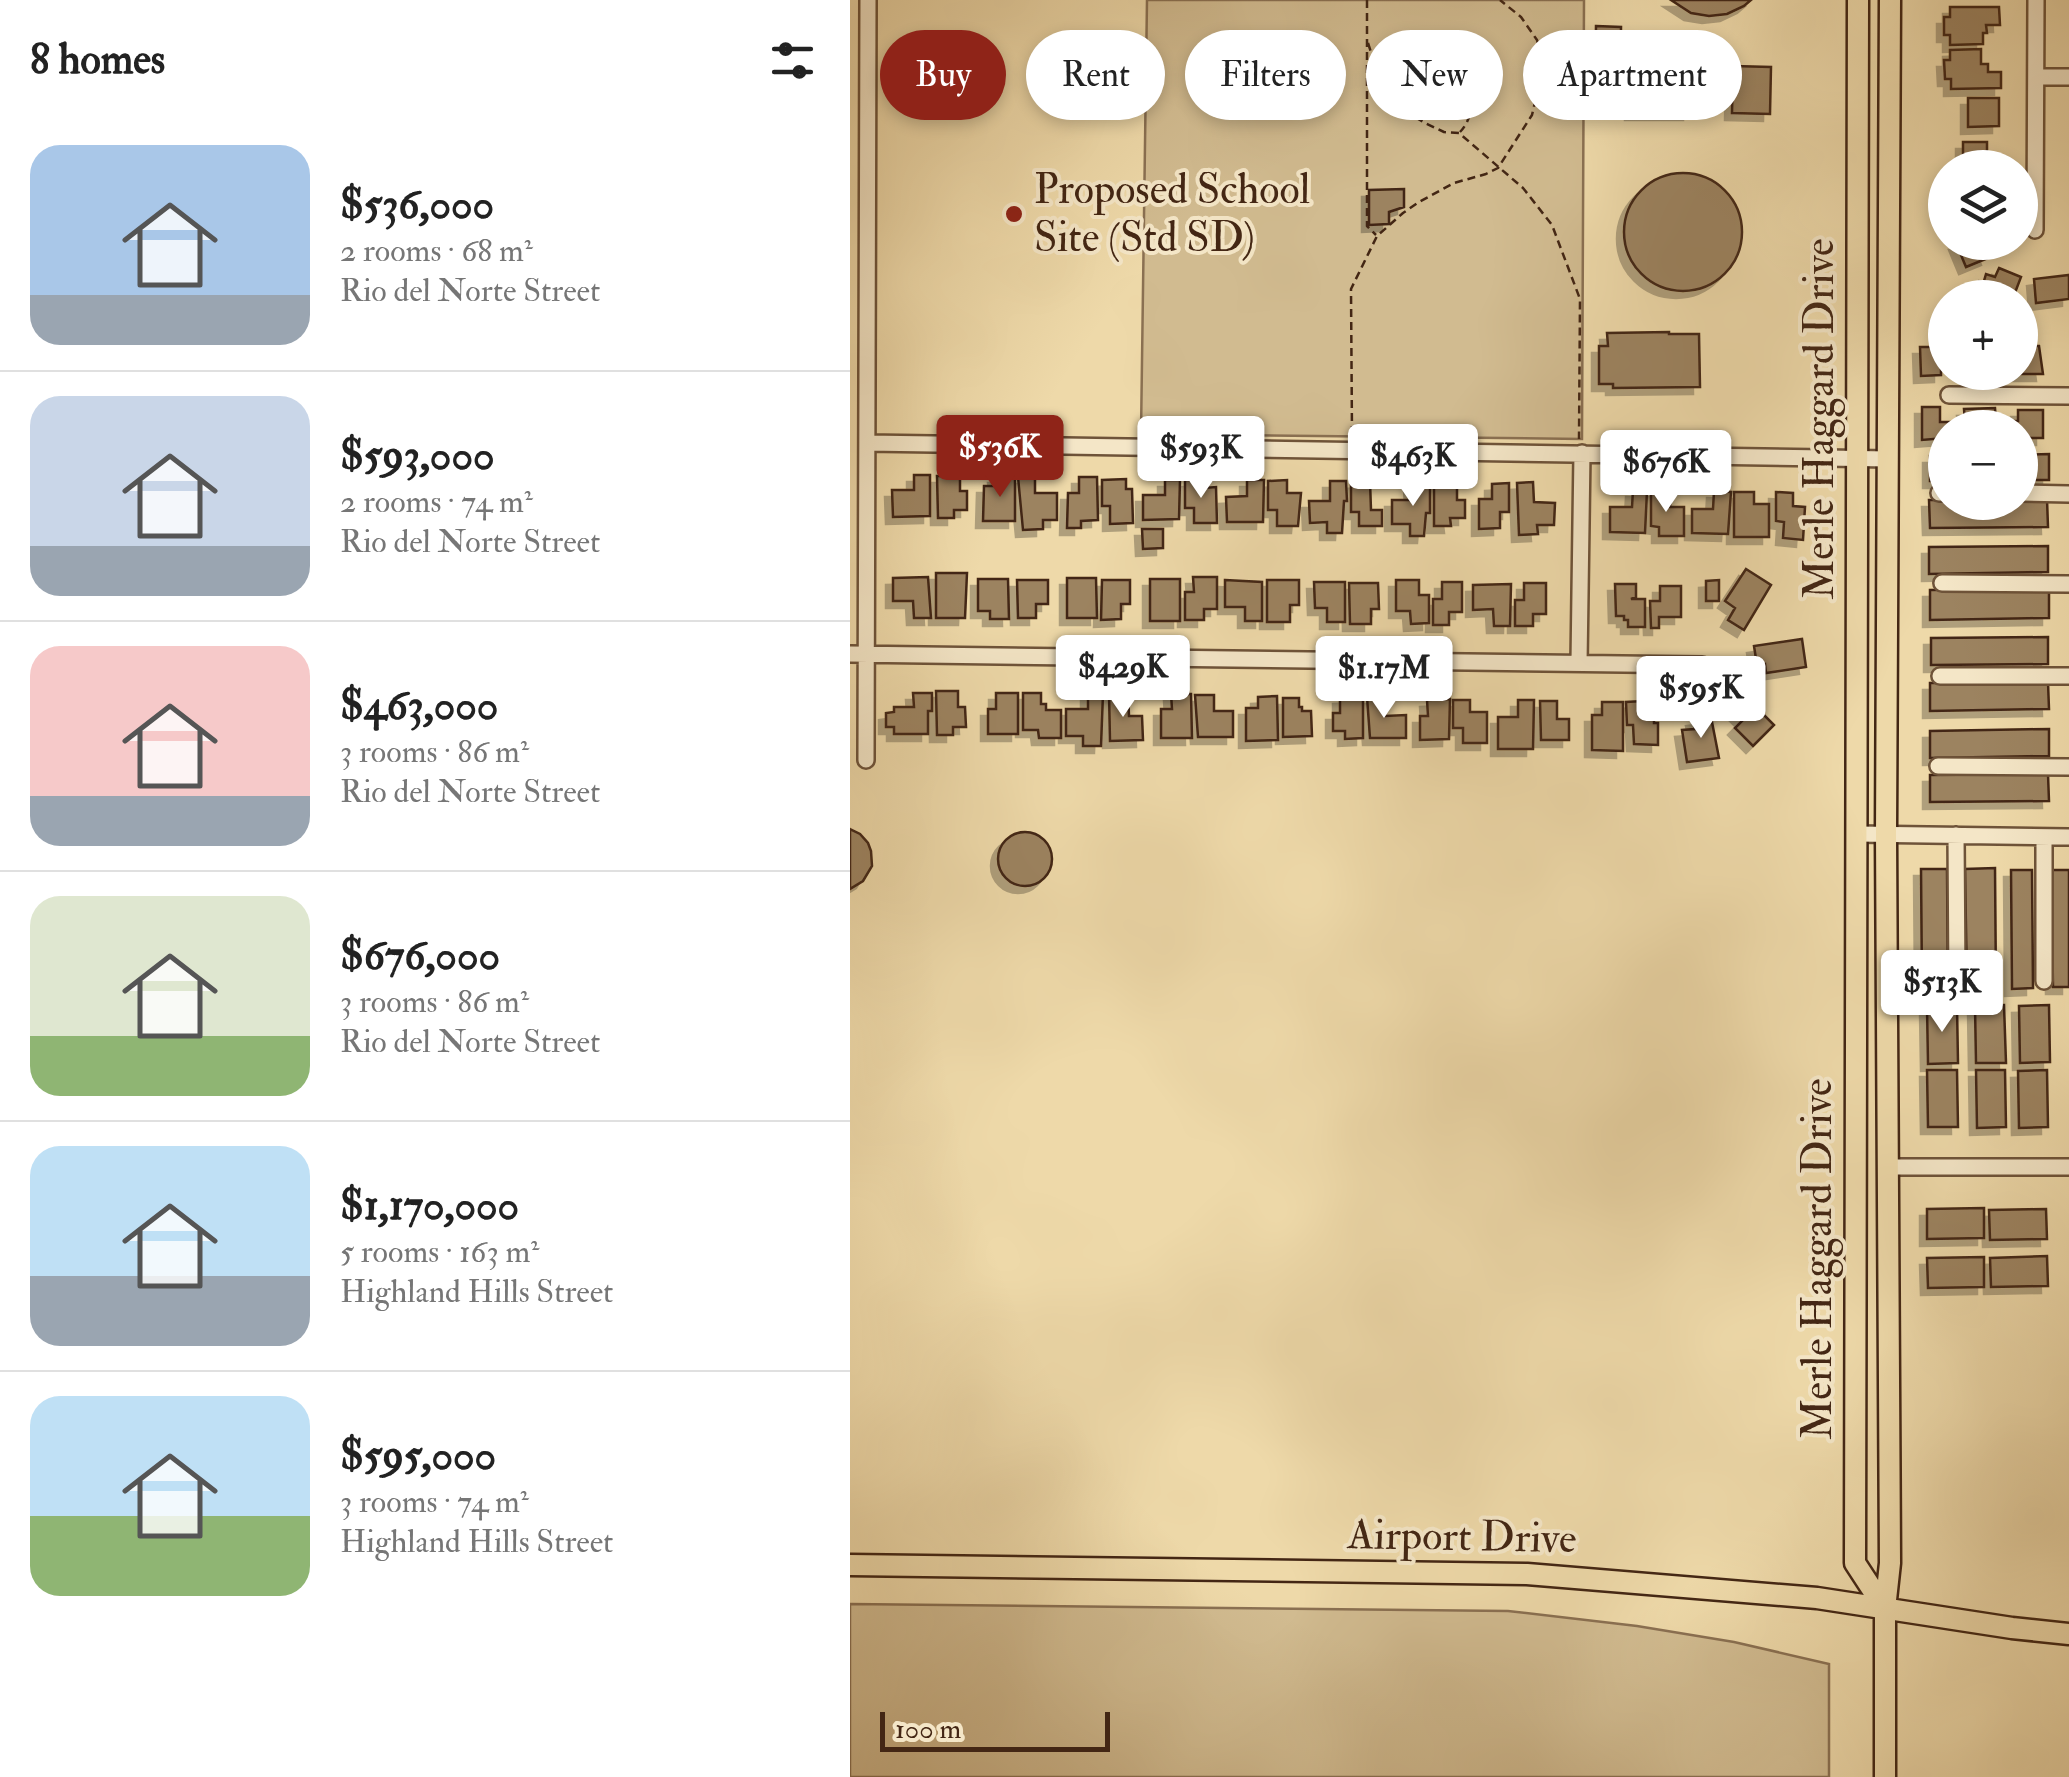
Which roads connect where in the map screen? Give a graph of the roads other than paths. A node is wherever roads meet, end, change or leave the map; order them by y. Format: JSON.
{"nodes":[{"id":1,"x":868,"y":0,"type":"edge"},
{"id":2,"x":1858,"y":0,"type":"edge"},
{"id":3,"x":1890,"y":0,"type":"edge"},
{"id":4,"x":2036,"y":0,"type":"edge"},
{"id":5,"x":2036,"y":78,"type":"junction"},
{"id":6,"x":2069,"y":78,"type":"edge"},
{"id":7,"x":2036,"y":150,"type":"edge"},
{"id":8,"x":1948,"y":395,"type":"dead end"},
{"id":9,"x":2069,"y":396,"type":"edge"},
{"id":10,"x":866,"y":443,"type":"junction"},
{"id":11,"x":1581,"y":447,"type":"junction"},
{"id":12,"x":1857,"y":458,"type":"junction"},
{"id":13,"x":1889,"y":459,"type":"junction"},
{"id":14,"x":2038,"y":494,"type":"edge"},
{"id":15,"x":2069,"y":494,"type":"edge"},
{"id":16,"x":1942,"y":583,"type":"dead end"},
{"id":17,"x":2069,"y":584,"type":"edge"},
{"id":18,"x":858,"y":654,"type":"edge"},
{"id":19,"x":1579,"y":664,"type":"junction"},
{"id":20,"x":1702,"y":665,"type":"dead end"},
{"id":21,"x":1940,"y":676,"type":"dead end"},
{"id":22,"x":2069,"y":676,"type":"edge"},
{"id":23,"x":866,"y":760,"type":"dead end"},
{"id":24,"x":1938,"y":766,"type":"dead end"},
{"id":25,"x":2069,"y":767,"type":"edge"},
{"id":26,"x":1857,"y":834,"type":"junction"},
{"id":27,"x":1886,"y":834,"type":"junction"},
{"id":28,"x":1956,"y":836,"type":"junction"},
{"id":29,"x":2044,"y":837,"type":"junction"},
{"id":30,"x":2069,"y":837,"type":"edge"},
{"id":31,"x":1957,"y":981,"type":"dead end"},
{"id":32,"x":2044,"y":981,"type":"dead end"},
{"id":33,"x":1888,"y":1167,"type":"junction"},
{"id":34,"x":2069,"y":1167,"type":"edge"},
{"id":35,"x":850,"y":1565,"type":"edge"},
{"id":36,"x":1885,"y":1609,"type":"junction"},
{"id":37,"x":2069,"y":1634,"type":"edge"},
{"id":38,"x":1885,"y":1777,"type":"edge"}],
"edges":[{"from":1,"to":10,"type":"street"},
{"from":2,"to":12,"type":"main road","name":"Merle Haggard Drive"},
{"from":3,"to":13,"type":"main road","name":"Merle Haggard Drive"},
{"from":4,"to":5,"type":"street"},
{"from":5,"to":6,"type":"street"},
{"from":5,"to":7,"type":"street"},
{"from":8,"to":9,"type":"street"},
{"from":10,"to":11,"type":"street"},
{"from":10,"to":18,"type":"street"},
{"from":11,"to":12,"type":"street"},
{"from":11,"to":19,"type":"street"},
{"from":12,"to":13,"type":"street"},
{"from":12,"to":26,"type":"main road","name":"Merle Haggard Drive"},
{"from":13,"to":27,"type":"main road","name":"Merle Haggard Drive"},
{"from":14,"to":15,"type":"street"},
{"from":16,"to":17,"type":"street"},
{"from":18,"to":19,"type":"street"},
{"from":18,"to":23,"type":"street"},
{"from":19,"to":20,"type":"street"},
{"from":21,"to":22,"type":"street"},
{"from":24,"to":25,"type":"street"},
{"from":26,"to":27,"type":"street"},
{"from":26,"to":36,"type":"main road","name":"Merle Haggard Drive"},
{"from":27,"to":28,"type":"street"},
{"from":27,"to":33,"type":"main road","name":"Merle Haggard Drive"},
{"from":28,"to":29,"type":"street"},
{"from":28,"to":31,"type":"street"},
{"from":29,"to":30,"type":"street"},
{"from":29,"to":32,"type":"street"},
{"from":33,"to":34,"type":"street"},
{"from":33,"to":36,"type":"main road","name":"Merle Haggard Drive"},
{"from":35,"to":36,"type":"main road","name":"Airport Drive"},
{"from":36,"to":37,"type":"main road","name":"Airport Drive"},
{"from":36,"to":38,"type":"main road","name":"Merle Haggard Drive"}]}
